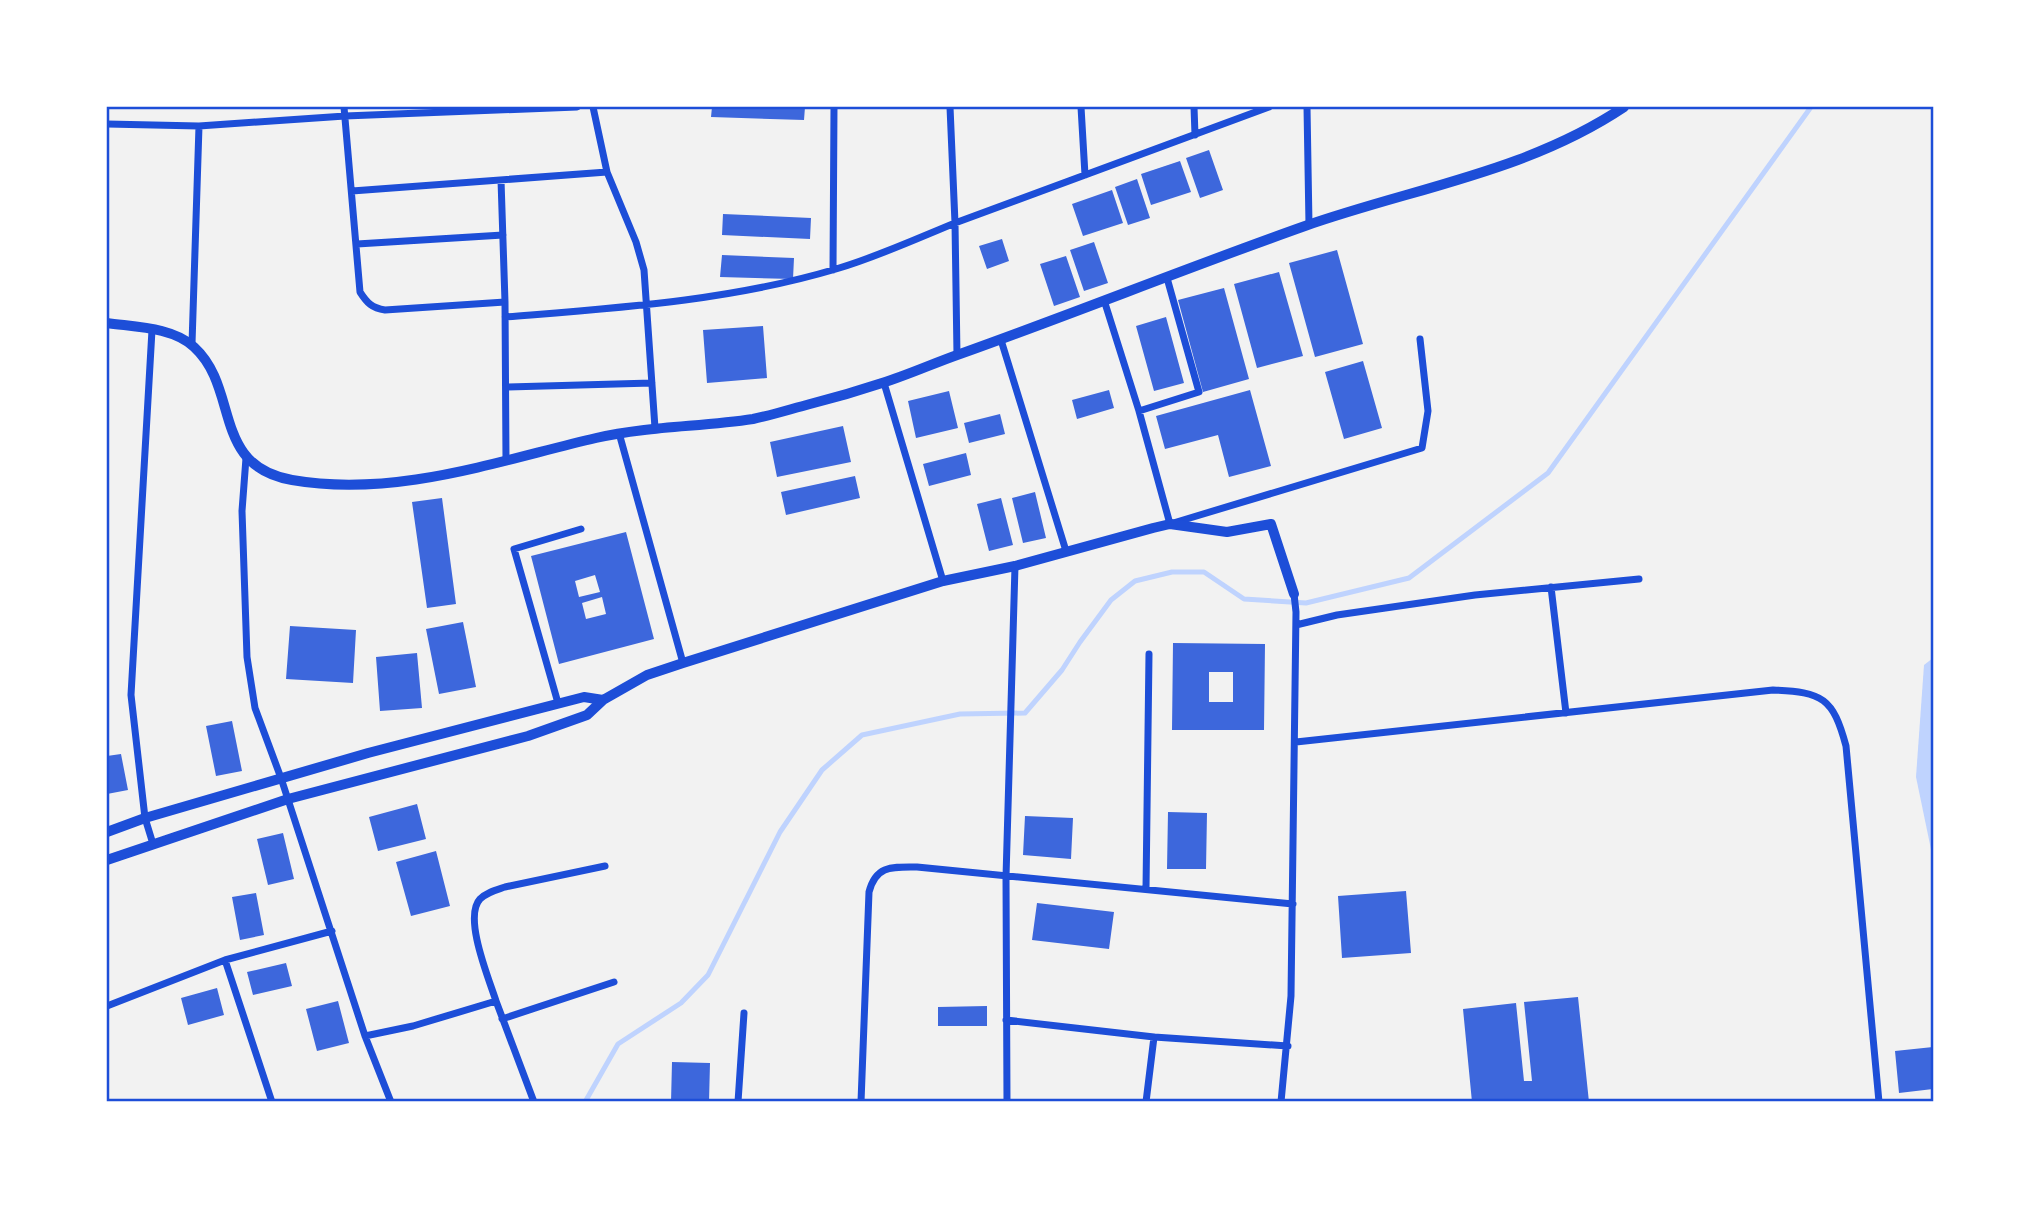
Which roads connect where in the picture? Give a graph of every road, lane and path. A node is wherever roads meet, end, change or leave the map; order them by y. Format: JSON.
{"nodes":[{"id":1,"x":344,"y":107,"type":"edge"},
{"id":2,"x":577,"y":107,"type":"edge"},
{"id":3,"x":593,"y":107,"type":"edge"},
{"id":4,"x":834,"y":107,"type":"edge"},
{"id":5,"x":950,"y":107,"type":"edge"},
{"id":6,"x":1081,"y":107,"type":"edge"},
{"id":7,"x":1194,"y":107,"type":"edge"},
{"id":8,"x":1269,"y":107,"type":"edge"},
{"id":9,"x":1307,"y":107,"type":"edge"},
{"id":10,"x":1624,"y":107,"type":"edge"},
{"id":11,"x":345,"y":116,"type":"junction"},
{"id":12,"x":107,"y":124,"type":"edge"},
{"id":13,"x":199,"y":126,"type":"junction"},
{"id":14,"x":1195,"y":135,"type":"junction"},
{"id":15,"x":607,"y":172,"type":"junction"},
{"id":16,"x":1085,"y":175,"type":"junction"},
{"id":17,"x":501,"y":180,"type":"junction"},
{"id":18,"x":352,"y":191,"type":"junction"},
{"id":19,"x":955,"y":223,"type":"junction"},
{"id":20,"x":1309,"y":225,"type":"junction"},
{"id":21,"x":503,"y":235,"type":"junction"},
{"id":22,"x":357,"y":244,"type":"junction"},
{"id":23,"x":833,"y":270,"type":"junction"},
{"id":24,"x":1167,"y":278,"type":"junction"},
{"id":25,"x":1104,"y":300,"type":"junction"},
{"id":26,"x":505,"y":302,"type":"junction"},
{"id":27,"x":648,"y":306,"type":"junction"},
{"id":28,"x":505,"y":317,"type":"junction"},
{"id":29,"x":107,"y":323,"type":"edge"},
{"id":30,"x":152,"y":330,"type":"junction"},
{"id":31,"x":1420,"y":339,"type":"dead end"},
{"id":32,"x":1001,"y":340,"type":"junction"},
{"id":33,"x":192,"y":344,"type":"junction"},
{"id":34,"x":957,"y":355,"type":"junction"},
{"id":35,"x":652,"y":383,"type":"junction"},
{"id":36,"x":884,"y":383,"type":"junction"},
{"id":37,"x":506,"y":387,"type":"junction"},
{"id":38,"x":1139,"y":411,"type":"junction"},
{"id":39,"x":655,"y":428,"type":"junction"},
{"id":40,"x":619,"y":433,"type":"junction"},
{"id":41,"x":246,"y":458,"type":"junction"},
{"id":42,"x":506,"y":461,"type":"junction"},
{"id":43,"x":1170,"y":524,"type":"junction"},
{"id":44,"x":581,"y":529,"type":"dead end"},
{"id":45,"x":1066,"y":551,"type":"junction"},
{"id":46,"x":1015,"y":566,"type":"junction"},
{"id":47,"x":1639,"y":579,"type":"dead end"},
{"id":48,"x":943,"y":581,"type":"junction"},
{"id":49,"x":1551,"y":587,"type":"junction"},
{"id":50,"x":1294,"y":594,"type":"joint"},
{"id":51,"x":1296,"y":625,"type":"junction"},
{"id":52,"x":1149,"y":654,"type":"dead end"},
{"id":53,"x":682,"y":663,"type":"junction"},
{"id":54,"x":603,"y":700,"type":"junction"},
{"id":55,"x":558,"y":703,"type":"junction"},
{"id":56,"x":1566,"y":713,"type":"junction"},
{"id":57,"x":1296,"y":742,"type":"junction"},
{"id":58,"x":282,"y":778,"type":"junction"},
{"id":59,"x":288,"y":799,"type":"junction"},
{"id":60,"x":145,"y":818,"type":"junction"},
{"id":61,"x":107,"y":832,"type":"edge"},
{"id":62,"x":153,"y":844,"type":"junction"},
{"id":63,"x":107,"y":860,"type":"edge"},
{"id":64,"x":605,"y":866,"type":"dead end"},
{"id":65,"x":1006,"y":877,"type":"junction"},
{"id":66,"x":1146,"y":889,"type":"junction"},
{"id":67,"x":1293,"y":904,"type":"junction"},
{"id":68,"x":331,"y":931,"type":"junction"},
{"id":69,"x":225,"y":960,"type":"junction"},
{"id":70,"x":614,"y":982,"type":"dead end"},
{"id":71,"x":496,"y":1001,"type":"junction"},
{"id":72,"x":107,"y":1006,"type":"edge"},
{"id":73,"x":744,"y":1013,"type":"dead end"},
{"id":74,"x":502,"y":1019,"type":"junction"},
{"id":75,"x":1006,"y":1020,"type":"junction"},
{"id":76,"x":365,"y":1036,"type":"junction"},
{"id":77,"x":1154,"y":1037,"type":"junction"},
{"id":78,"x":1288,"y":1046,"type":"junction"},
{"id":79,"x":272,"y":1102,"type":"edge"},
{"id":80,"x":391,"y":1102,"type":"edge"},
{"id":81,"x":534,"y":1102,"type":"edge"},
{"id":82,"x":738,"y":1102,"type":"edge"},
{"id":83,"x":862,"y":1102,"type":"edge"},
{"id":84,"x":1007,"y":1102,"type":"edge"},
{"id":85,"x":1146,"y":1102,"type":"edge"},
{"id":86,"x":1281,"y":1102,"type":"edge"},
{"id":87,"x":1880,"y":1102,"type":"edge"}],
"edges":[{"from":1,"to":11,"type":"street"},
{"from":2,"to":11,"type":"street"},
{"from":3,"to":15,"type":"street"},
{"from":4,"to":23,"type":"street"},
{"from":5,"to":19,"type":"street"},
{"from":6,"to":16,"type":"street"},
{"from":7,"to":14,"type":"street"},
{"from":8,"to":14,"type":"street"},
{"from":9,"to":20,"type":"street"},
{"from":10,"to":20,"type":"street"},
{"from":11,"to":13,"type":"street"},
{"from":11,"to":18,"type":"street"},
{"from":12,"to":13,"type":"street"},
{"from":13,"to":33,"type":"street"},
{"from":14,"to":16,"type":"street"},
{"from":15,"to":17,"type":"street"},
{"from":15,"to":27,"type":"street"},
{"from":16,"to":19,"type":"street"},
{"from":17,"to":18,"type":"street"},
{"from":17,"to":21,"type":"street"},
{"from":18,"to":22,"type":"street"},
{"from":19,"to":23,"type":"street"},
{"from":19,"to":34,"type":"street"},
{"from":20,"to":24,"type":"street"},
{"from":21,"to":22,"type":"street"},
{"from":21,"to":26,"type":"street"},
{"from":22,"to":26,"type":"street"},
{"from":23,"to":27,"type":"street"},
{"from":24,"to":25,"type":"street"},
{"from":24,"to":38,"type":"street"},
{"from":25,"to":32,"type":"street"},
{"from":25,"to":38,"type":"street"},
{"from":26,"to":28,"type":"street"},
{"from":27,"to":28,"type":"street"},
{"from":27,"to":35,"type":"street"},
{"from":28,"to":37,"type":"street"},
{"from":29,"to":30,"type":"street"},
{"from":30,"to":33,"type":"street"},
{"from":30,"to":60,"type":"street"},
{"from":31,"to":43,"type":"street"},
{"from":32,"to":34,"type":"street"},
{"from":32,"to":45,"type":"street"},
{"from":33,"to":41,"type":"street"},
{"from":34,"to":36,"type":"street"},
{"from":35,"to":37,"type":"street"},
{"from":35,"to":39,"type":"street"},
{"from":36,"to":39,"type":"street"},
{"from":36,"to":48,"type":"street"},
{"from":37,"to":42,"type":"street"},
{"from":38,"to":43,"type":"street"},
{"from":39,"to":40,"type":"street"},
{"from":40,"to":42,"type":"street"},
{"from":40,"to":53,"type":"street"},
{"from":41,"to":42,"type":"street"},
{"from":41,"to":58,"type":"street"},
{"from":43,"to":45,"type":"street"},
{"from":43,"to":50,"type":"street"},
{"from":44,"to":55,"type":"street"},
{"from":45,"to":46,"type":"street"},
{"from":46,"to":48,"type":"street"},
{"from":46,"to":65,"type":"street"},
{"from":47,"to":49,"type":"street"},
{"from":48,"to":53,"type":"street"},
{"from":49,"to":51,"type":"street"},
{"from":49,"to":56,"type":"street"},
{"from":50,"to":51,"type":"street"},
{"from":51,"to":57,"type":"street"},
{"from":52,"to":66,"type":"street"},
{"from":53,"to":54,"type":"street"},
{"from":54,"to":55,"type":"street"},
{"from":54,"to":59,"type":"street"},
{"from":55,"to":58,"type":"street"},
{"from":56,"to":57,"type":"street"},
{"from":56,"to":87,"type":"street"},
{"from":57,"to":67,"type":"street"},
{"from":58,"to":59,"type":"street"},
{"from":58,"to":60,"type":"street"},
{"from":59,"to":62,"type":"street"},
{"from":59,"to":68,"type":"street"},
{"from":60,"to":61,"type":"street"},
{"from":60,"to":62,"type":"street"},
{"from":62,"to":63,"type":"street"},
{"from":64,"to":71,"type":"street"},
{"from":65,"to":66,"type":"street"},
{"from":65,"to":75,"type":"street"},
{"from":65,"to":83,"type":"street"},
{"from":66,"to":67,"type":"street"},
{"from":67,"to":78,"type":"street"},
{"from":68,"to":69,"type":"street"},
{"from":68,"to":76,"type":"street"},
{"from":69,"to":72,"type":"street"},
{"from":69,"to":79,"type":"street"},
{"from":70,"to":74,"type":"street"},
{"from":71,"to":74,"type":"street"},
{"from":71,"to":76,"type":"street"},
{"from":73,"to":82,"type":"street"},
{"from":74,"to":81,"type":"street"},
{"from":75,"to":77,"type":"street"},
{"from":75,"to":84,"type":"street"},
{"from":76,"to":80,"type":"street"},
{"from":77,"to":78,"type":"street"},
{"from":77,"to":85,"type":"street"},
{"from":78,"to":86,"type":"street"}]}
